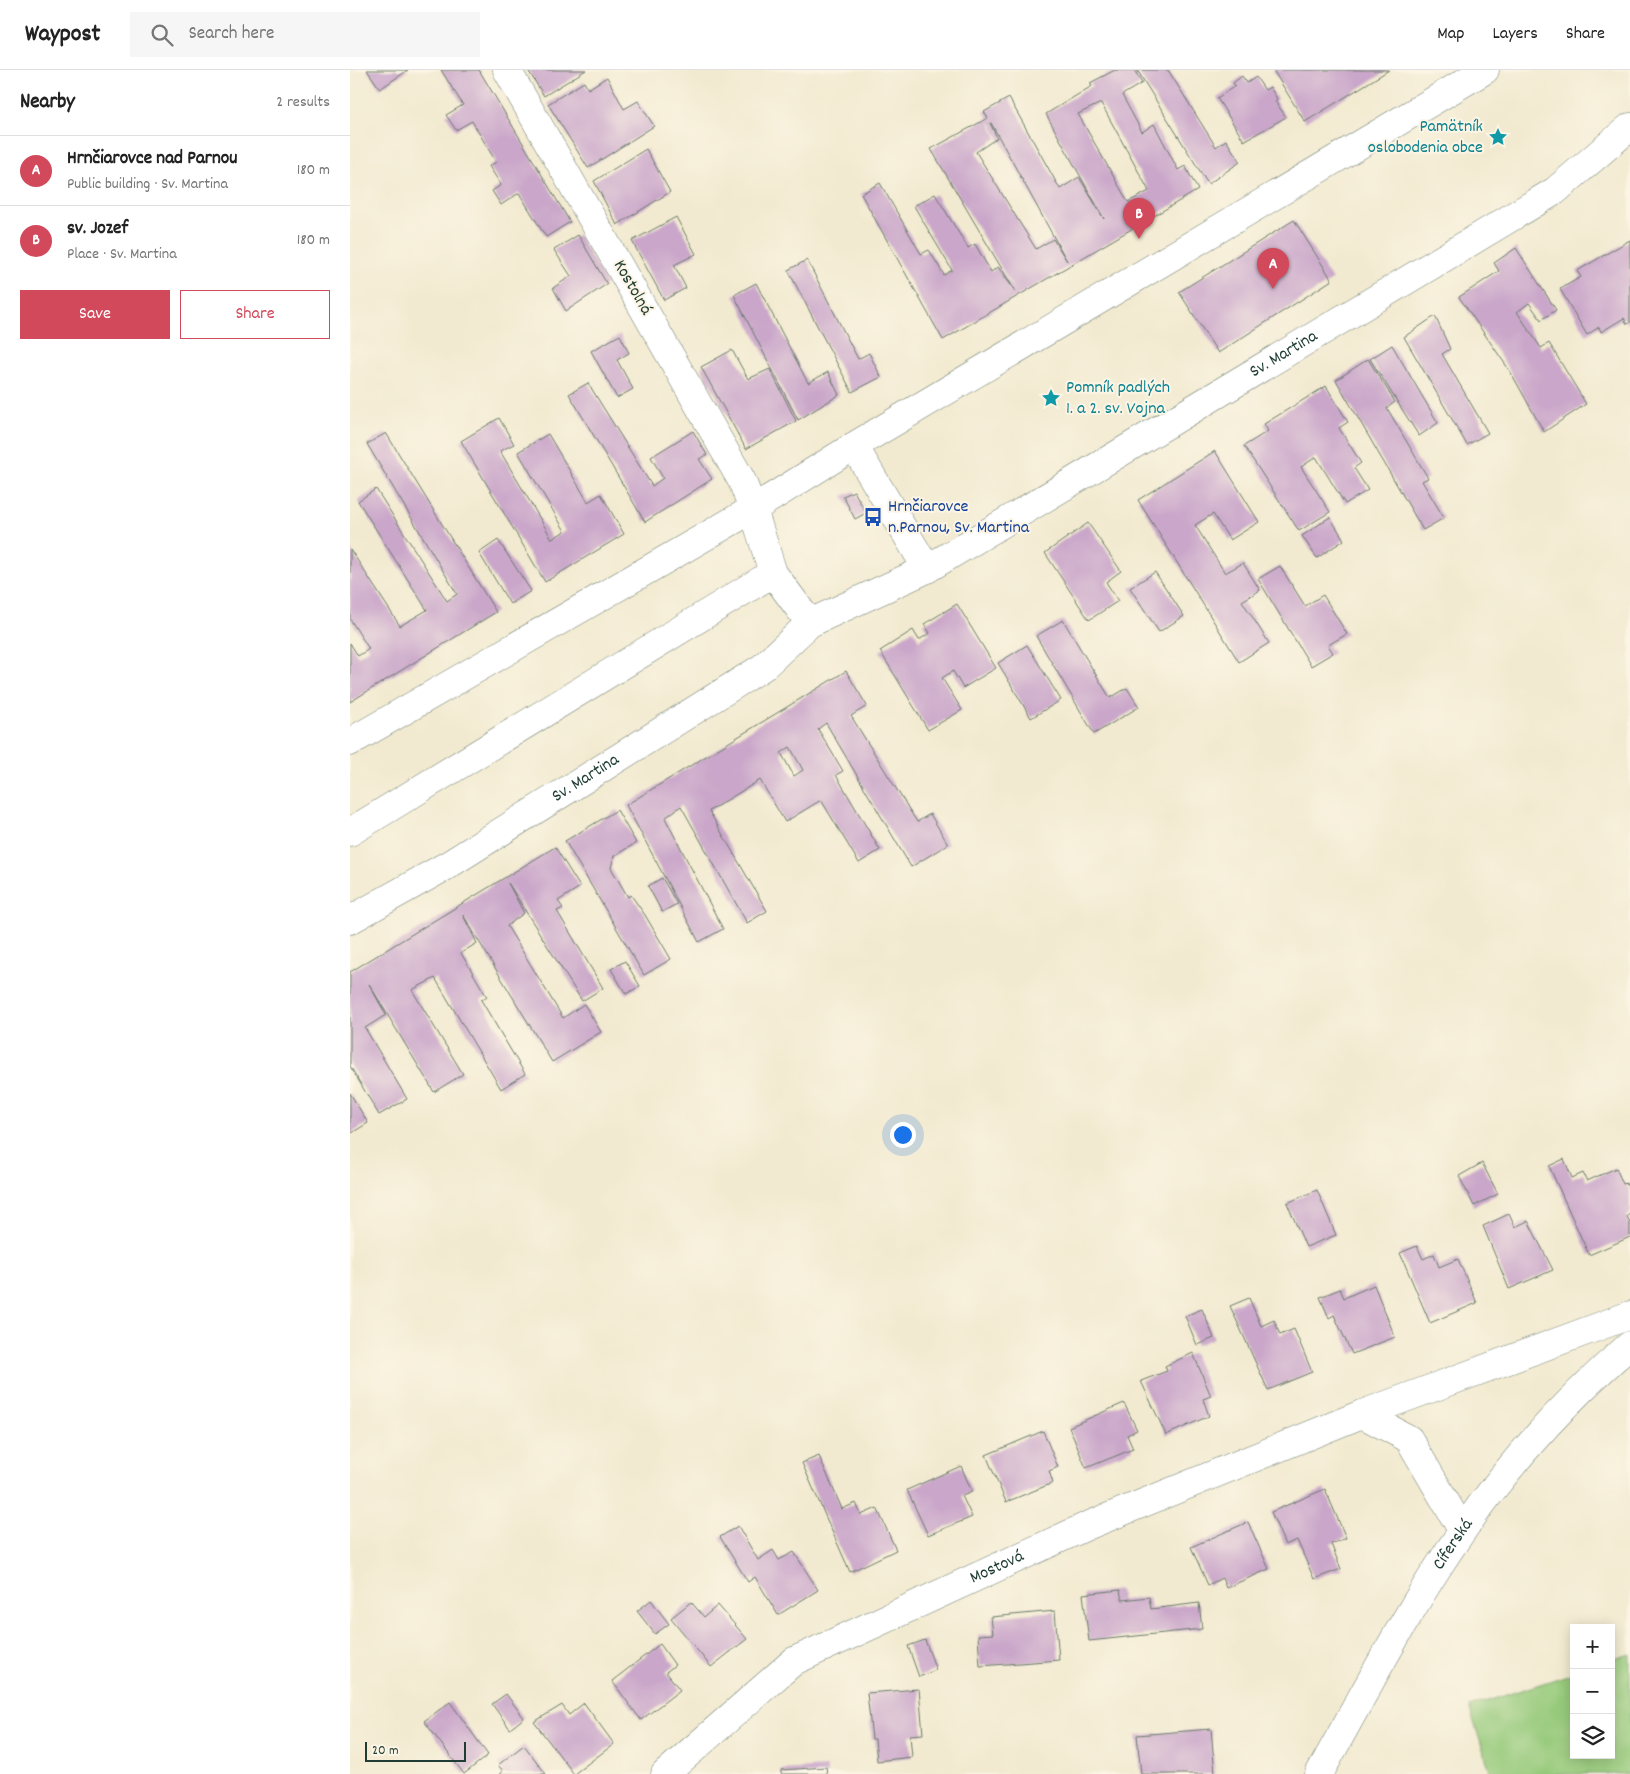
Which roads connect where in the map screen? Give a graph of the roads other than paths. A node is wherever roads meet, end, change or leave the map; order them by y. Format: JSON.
{"nodes":[{"id":1,"x":507,"y":70,"type":"edge"},
{"id":2,"x":1485,"y":70,"type":"edge"},
{"id":3,"x":1630,"y":127,"type":"edge"},
{"id":4,"x":854,"y":446,"type":"junction"},
{"id":5,"x":753,"y":508,"type":"junction"},
{"id":6,"x":927,"y":569,"type":"junction"},
{"id":7,"x":773,"y":573,"type":"junction"},
{"id":8,"x":810,"y":623,"type":"junction"},
{"id":9,"x":350,"y":742,"type":"edge"},
{"id":10,"x":350,"y":832,"type":"edge"},
{"id":11,"x":350,"y":920,"type":"edge"},
{"id":12,"x":1630,"y":1315,"type":"edge"},
{"id":13,"x":1630,"y":1344,"type":"edge"},
{"id":14,"x":1362,"y":1414,"type":"junction"},
{"id":15,"x":1462,"y":1530,"type":"junction"},
{"id":16,"x":665,"y":1774,"type":"edge"},
{"id":17,"x":1319,"y":1774,"type":"edge"}],
"edges":[{"from":1,"to":5,"type":"street","name":"Kostolná"},
{"from":2,"to":4,"type":"street"},
{"from":3,"to":6,"type":"street","name":"Sv. Martina"},
{"from":4,"to":5,"type":"street"},
{"from":4,"to":6,"type":"street"},
{"from":5,"to":7,"type":"street"},
{"from":5,"to":9,"type":"street"},
{"from":6,"to":8,"type":"street","name":"Sv. Martina"},
{"from":7,"to":8,"type":"street"},
{"from":7,"to":10,"type":"street"},
{"from":8,"to":11,"type":"street","name":"Sv. Martina"},
{"from":12,"to":14,"type":"street"},
{"from":13,"to":15,"type":"street","name":"Cíferská"},
{"from":14,"to":15,"type":"street"},
{"from":14,"to":16,"type":"street","name":"Mostová"},
{"from":15,"to":17,"type":"street","name":"Cíferská"}]}
